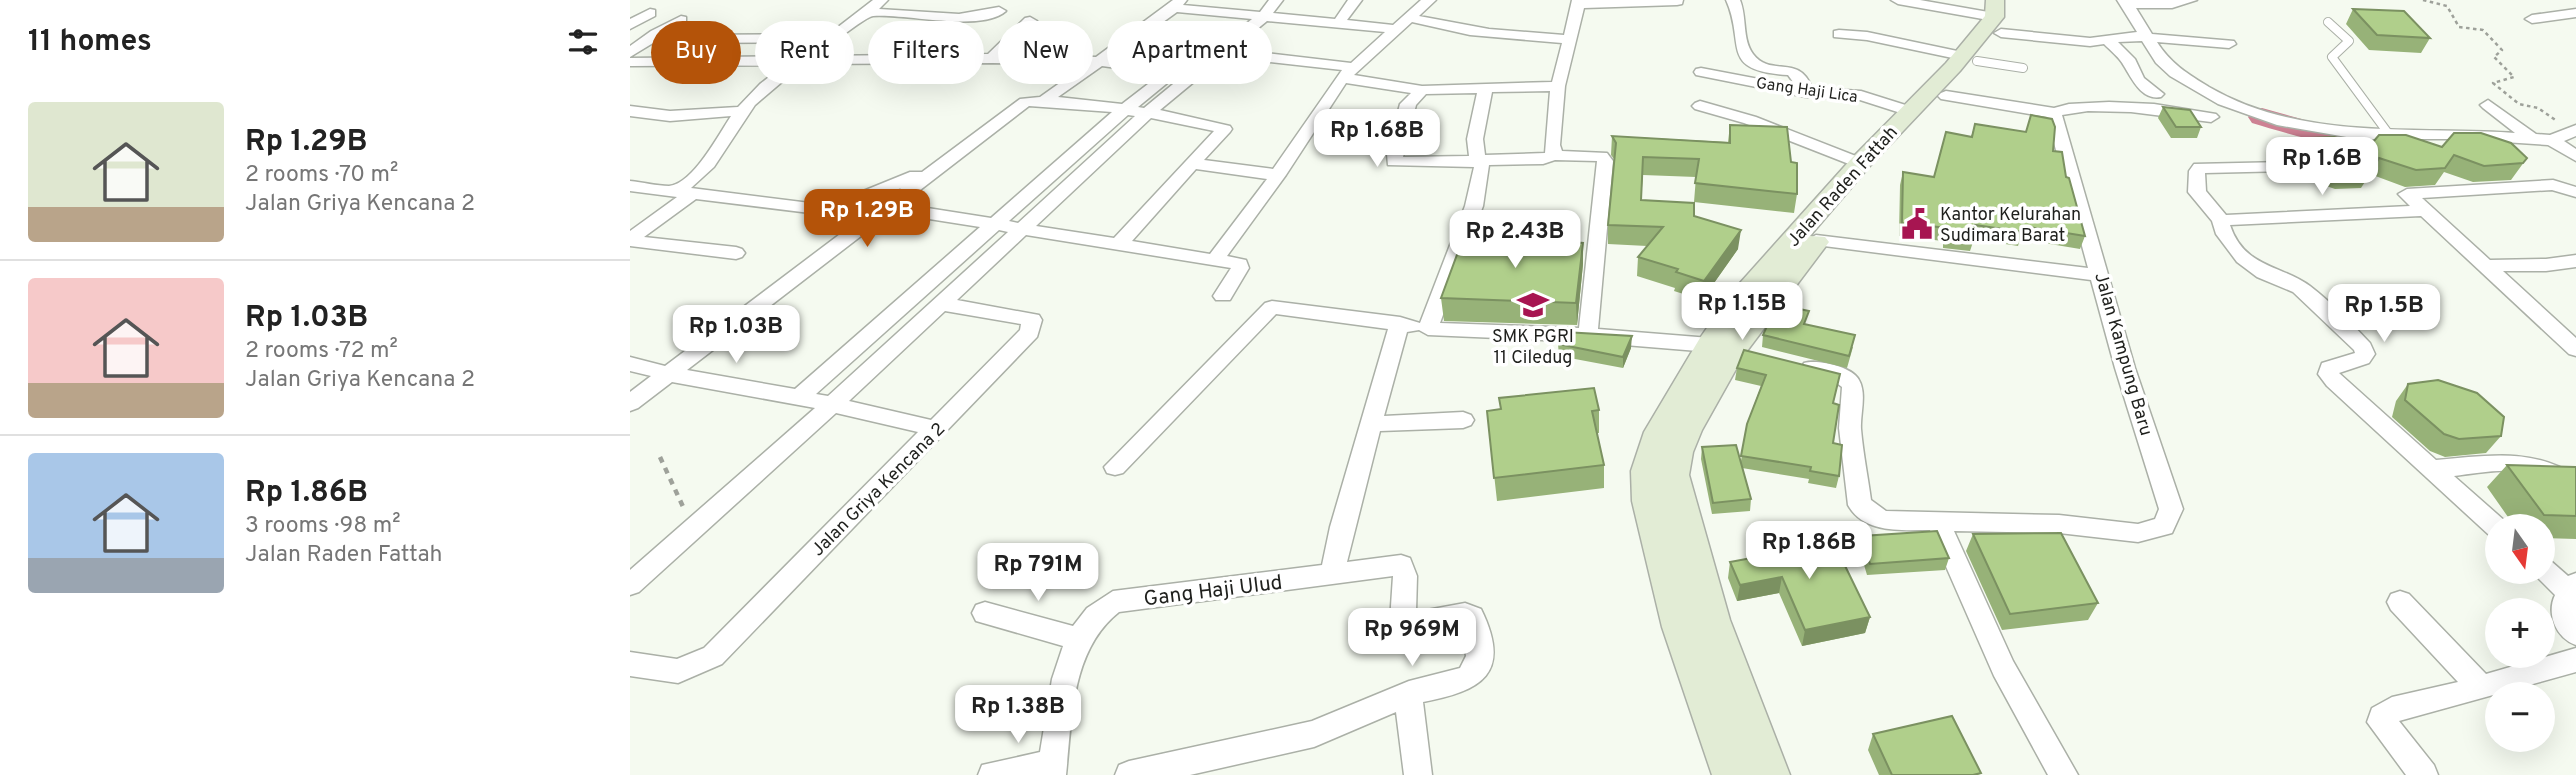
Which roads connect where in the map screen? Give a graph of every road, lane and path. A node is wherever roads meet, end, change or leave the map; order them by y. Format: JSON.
{"nodes":[{"id":1,"x":881,"y":0,"type":"edge"},
{"id":2,"x":1276,"y":0,"type":"edge"},
{"id":3,"x":1354,"y":0,"type":"edge"},
{"id":4,"x":1429,"y":0,"type":"edge"},
{"id":5,"x":1733,"y":0,"type":"edge"},
{"id":6,"x":1898,"y":0,"type":"edge"},
{"id":7,"x":2190,"y":0,"type":"edge"},
{"id":8,"x":2423,"y":0,"type":"edge"},
{"id":9,"x":1677,"y":1,"type":"edge"},
{"id":10,"x":1580,"y":2,"type":"edge"},
{"id":11,"x":2126,"y":2,"type":"edge"},
{"id":12,"x":1177,"y":4,"type":"edge"},
{"id":13,"x":999,"y":11,"type":"dead end"},
{"id":14,"x":1255,"y":11,"type":"edge"},
{"id":15,"x":867,"y":12,"type":"junction"},
{"id":16,"x":650,"y":13,"type":"dead end"},
{"id":17,"x":2001,"y":13,"type":"edge"},
{"id":18,"x":2576,"y":13,"type":"edge"},
{"id":19,"x":1412,"y":18,"type":"junction"},
{"id":20,"x":2532,"y":19,"type":"dead end"},
{"id":21,"x":681,"y":20,"type":"dead end"},
{"id":22,"x":854,"y":21,"type":"edge"},
{"id":23,"x":2328,"y":22,"type":"dead end"},
{"id":24,"x":1338,"y":24,"type":"junction"},
{"id":25,"x":630,"y":25,"type":"edge"},
{"id":26,"x":1396,"y":29,"type":"junction"},
{"id":27,"x":1839,"y":34,"type":"dead end"},
{"id":28,"x":2140,"y":37,"type":"junction"},
{"id":29,"x":1568,"y":39,"type":"junction"},
{"id":30,"x":2109,"y":41,"type":"junction"},
{"id":31,"x":2229,"y":44,"type":"dead end"},
{"id":32,"x":998,"y":52,"type":"edge"},
{"id":33,"x":630,"y":53,"type":"edge"},
{"id":34,"x":854,"y":58,"type":"edge"},
{"id":35,"x":755,"y":59,"type":"edge"},
{"id":36,"x":991,"y":59,"type":"junction"},
{"id":37,"x":1272,"y":60,"type":"edge"},
{"id":38,"x":1096,"y":61,"type":"junction"},
{"id":39,"x":630,"y":62,"type":"edge"},
{"id":40,"x":1107,"y":62,"type":"edge"},
{"id":41,"x":1987,"y":63,"type":"junction"},
{"id":42,"x":2022,"y":68,"type":"dead end"},
{"id":43,"x":1701,"y":72,"type":"dead end"},
{"id":44,"x":1347,"y":73,"type":"junction"},
{"id":45,"x":768,"y":84,"type":"edge"},
{"id":46,"x":1156,"y":84,"type":"edge"},
{"id":47,"x":1182,"y":84,"type":"edge"},
{"id":48,"x":1558,"y":86,"type":"junction"},
{"id":49,"x":1422,"y":90,"type":"junction"},
{"id":50,"x":1485,"y":90,"type":"junction"},
{"id":51,"x":1806,"y":92,"type":"junction"},
{"id":52,"x":2156,"y":94,"type":"dead end"},
{"id":53,"x":1947,"y":96,"type":"junction"},
{"id":54,"x":1045,"y":100,"type":"junction"},
{"id":55,"x":2488,"y":105,"type":"dead end"},
{"id":56,"x":1700,"y":106,"type":"dead end"},
{"id":57,"x":1124,"y":110,"type":"junction"},
{"id":58,"x":630,"y":111,"type":"edge"},
{"id":59,"x":743,"y":111,"type":"junction"},
{"id":60,"x":1910,"y":111,"type":"junction"},
{"id":61,"x":2054,"y":113,"type":"junction"},
{"id":62,"x":1146,"y":114,"type":"junction"},
{"id":63,"x":2211,"y":117,"type":"dead end"},
{"id":64,"x":2575,"y":131,"type":"edge"},
{"id":65,"x":2388,"y":133,"type":"junction"},
{"id":66,"x":2530,"y":137,"type":"junction"},
{"id":67,"x":2552,"y":140,"type":"junction"},
{"id":68,"x":1554,"y":155,"type":"junction"},
{"id":69,"x":2576,"y":156,"type":"edge"},
{"id":70,"x":1476,"y":159,"type":"junction"},
{"id":71,"x":1860,"y":163,"type":"junction"},
{"id":72,"x":1193,"y":164,"type":"junction"},
{"id":73,"x":939,"y":167,"type":"junction"},
{"id":74,"x":2284,"y":167,"type":"dead end"},
{"id":75,"x":1278,"y":174,"type":"junction"},
{"id":76,"x":630,"y":187,"type":"edge"},
{"id":77,"x":2576,"y":192,"type":"edge"},
{"id":78,"x":683,"y":193,"type":"junction"},
{"id":79,"x":888,"y":207,"type":"junction"},
{"id":80,"x":826,"y":210,"type":"junction"},
{"id":81,"x":2424,"y":211,"type":"junction"},
{"id":82,"x":2221,"y":220,"type":"junction"},
{"id":83,"x":993,"y":225,"type":"junction"},
{"id":84,"x":1023,"y":230,"type":"junction"},
{"id":85,"x":630,"y":240,"type":"edge"},
{"id":86,"x":1816,"y":240,"type":"junction"},
{"id":87,"x":1119,"y":244,"type":"junction"},
{"id":88,"x":736,"y":253,"type":"dead end"},
{"id":89,"x":1216,"y":259,"type":"junction"},
{"id":90,"x":2576,"y":261,"type":"edge"},
{"id":91,"x":2484,"y":266,"type":"junction"},
{"id":92,"x":2101,"y":275,"type":"junction"},
{"id":93,"x":1223,"y":296,"type":"dead end"},
{"id":94,"x":942,"y":304,"type":"junction"},
{"id":95,"x":1400,"y":323,"type":"junction"},
{"id":96,"x":1428,"y":329,"type":"junction"},
{"id":97,"x":1588,"y":335,"type":"junction"},
{"id":98,"x":2576,"y":349,"type":"edge"},
{"id":99,"x":1733,"y":350,"type":"junction"},
{"id":100,"x":1786,"y":362,"type":"edge"},
{"id":101,"x":630,"y":364,"type":"edge"},
{"id":102,"x":669,"y":374,"type":"junction"},
{"id":103,"x":799,"y":397,"type":"junction"},
{"id":104,"x":630,"y":403,"type":"edge"},
{"id":105,"x":832,"y":405,"type":"junction"},
{"id":106,"x":1463,"y":420,"type":"dead end"},
{"id":107,"x":1371,"y":424,"type":"junction"},
{"id":108,"x":937,"y":429,"type":"junction"},
{"id":109,"x":660,"y":457,"type":"dead end"},
{"id":110,"x":1115,"y":467,"type":"dead end"},
{"id":111,"x":2432,"y":469,"type":"junction"},
{"id":112,"x":2576,"y":488,"type":"edge"},
{"id":113,"x":2485,"y":517,"type":"edge"},
{"id":114,"x":1938,"y":520,"type":"junction"},
{"id":115,"x":694,"y":528,"type":"junction"},
{"id":116,"x":1332,"y":573,"type":"junction"},
{"id":117,"x":2555,"y":577,"type":"edge"},
{"id":118,"x":630,"y":585,"type":"edge"},
{"id":119,"x":2572,"y":588,"type":"edge"},
{"id":120,"x":2400,"y":602,"type":"dead end"},
{"id":121,"x":985,"y":613,"type":"dead end"},
{"id":122,"x":1696,"y":624,"type":"junction"},
{"id":123,"x":2576,"y":634,"type":"edge"},
{"id":124,"x":1079,"y":639,"type":"junction"},
{"id":125,"x":2576,"y":660,"type":"edge"},
{"id":126,"x":630,"y":664,"type":"edge"},
{"id":127,"x":2481,"y":688,"type":"junction"},
{"id":128,"x":1409,"y":693,"type":"junction"},
{"id":129,"x":1053,"y":769,"type":"edge"},
{"id":130,"x":992,"y":775,"type":"edge"},
{"id":131,"x":1129,"y":775,"type":"edge"},
{"id":132,"x":1418,"y":775,"type":"edge"},
{"id":133,"x":1732,"y":775,"type":"edge"},
{"id":134,"x":1770,"y":775,"type":"edge"},
{"id":135,"x":2064,"y":775,"type":"edge"},
{"id":136,"x":2424,"y":775,"type":"edge"}],
"edges":[{"from":1,"to":15,"type":"street"},
{"from":2,"to":14,"type":"street"},
{"from":3,"to":24,"type":"street"},
{"from":4,"to":19,"type":"street"},
{"from":5,"to":51,"type":"street"},
{"from":6,"to":17,"type":"street"},
{"from":7,"to":11,"type":"street"},
{"from":8,"to":64,"type":"path"},
{"from":9,"to":10,"type":"street"},
{"from":10,"to":29,"type":"street"},
{"from":11,"to":28,"type":"street"},
{"from":12,"to":14,"type":"street"},
{"from":12,"to":38,"type":"street"},
{"from":13,"to":15,"type":"street"},
{"from":14,"to":24,"type":"street"},
{"from":15,"to":22,"type":"street"},
{"from":16,"to":25,"type":"street"},
{"from":17,"to":30,"type":"street"},
{"from":17,"to":41,"type":"main road","name":"Jalan Raden Fattah"},
{"from":18,"to":20,"type":"street"},
{"from":19,"to":26,"type":"street"},
{"from":19,"to":29,"type":"street"},
{"from":21,"to":33,"type":"street"},
{"from":23,"to":65,"type":"lane"},
{"from":24,"to":26,"type":"street"},
{"from":26,"to":44,"type":"street"},
{"from":27,"to":41,"type":"street"},
{"from":28,"to":30,"type":"street"},
{"from":28,"to":31,"type":"street"},
{"from":28,"to":65,"type":"street"},
{"from":29,"to":48,"type":"street"},
{"from":30,"to":52,"type":"street"},
{"from":32,"to":36,"type":"street"},
{"from":34,"to":36,"type":"street"},
{"from":35,"to":39,"type":"street"},
{"from":36,"to":38,"type":"street"},
{"from":37,"to":44,"type":"street"},
{"from":38,"to":40,"type":"street"},
{"from":38,"to":54,"type":"street"},
{"from":41,"to":42,"type":"lane"},
{"from":41,"to":53,"type":"main road","name":"Jalan Raden Fattah"},
{"from":41,"to":60,"type":"main road","name":"Jalan Raden Fattah"},
{"from":43,"to":51,"type":"street","name":"Gang Haji Lica"},
{"from":44,"to":49,"type":"street"},
{"from":44,"to":75,"type":"street"},
{"from":45,"to":59,"type":"street"},
{"from":46,"to":57,"type":"street"},
{"from":47,"to":62,"type":"street"},
{"from":48,"to":50,"type":"street"},
{"from":48,"to":68,"type":"street"},
{"from":49,"to":50,"type":"street"},
{"from":49,"to":70,"type":"street"},
{"from":50,"to":70,"type":"street"},
{"from":51,"to":60,"type":"street","name":"Gang Haji Lica"},
{"from":53,"to":61,"type":"street"},
{"from":53,"to":86,"type":"main road","name":"Jalan Raden Fattah"},
{"from":54,"to":57,"type":"street"},
{"from":54,"to":73,"type":"street"},
{"from":55,"to":66,"type":"street"},
{"from":56,"to":71,"type":"street"},
{"from":57,"to":62,"type":"street"},
{"from":57,"to":83,"type":"street"},
{"from":58,"to":59,"type":"street"},
{"from":59,"to":78,"type":"street"},
{"from":60,"to":71,"type":"main road","name":"Jalan Raden Fattah"},
{"from":61,"to":63,"type":"street"},
{"from":61,"to":92,"type":"street","name":"Jalan Kampung Baru"},
{"from":62,"to":72,"type":"street"},
{"from":62,"to":84,"type":"street"},
{"from":64,"to":67,"type":"street"},
{"from":65,"to":66,"type":"street"},
{"from":66,"to":67,"type":"street"},
{"from":67,"to":69,"type":"street"},
{"from":68,"to":70,"type":"street"},
{"from":68,"to":97,"type":"street"},
{"from":70,"to":96,"type":"street"},
{"from":71,"to":99,"type":"main road","name":"Jalan Raden Fattah"},
{"from":72,"to":75,"type":"street"},
{"from":72,"to":87,"type":"street"},
{"from":73,"to":79,"type":"street"},
{"from":73,"to":80,"type":"street"},
{"from":74,"to":82,"type":"street"},
{"from":75,"to":89,"type":"street"},
{"from":76,"to":78,"type":"street"},
{"from":77,"to":81,"type":"street"},
{"from":78,"to":80,"type":"street"},
{"from":78,"to":85,"type":"street"},
{"from":79,"to":80,"type":"street"},
{"from":79,"to":83,"type":"street"},
{"from":79,"to":102,"type":"street"},
{"from":81,"to":82,"type":"street"},
{"from":81,"to":91,"type":"street"},
{"from":82,"to":111,"type":"street"},
{"from":83,"to":84,"type":"street"},
{"from":83,"to":103,"type":"street"},
{"from":84,"to":87,"type":"street"},
{"from":84,"to":94,"type":"street"},
{"from":85,"to":88,"type":"street"},
{"from":86,"to":92,"type":"street"},
{"from":86,"to":99,"type":"main road","name":"Jalan Raden Fattah"},
{"from":87,"to":89,"type":"street"},
{"from":89,"to":93,"type":"street"},
{"from":90,"to":91,"type":"street"},
{"from":91,"to":98,"type":"street"},
{"from":92,"to":114,"type":"street","name":"Jalan Kampung Baru"},
{"from":94,"to":105,"type":"street"},
{"from":94,"to":108,"type":"street","name":"Jalan Griya Kencana 2"},
{"from":95,"to":96,"type":"street"},
{"from":95,"to":107,"type":"street"},
{"from":95,"to":110,"type":"street"},
{"from":96,"to":97,"type":"street"},
{"from":97,"to":99,"type":"street"},
{"from":99,"to":122,"type":"main road","name":"Jalan Raden Fattah"},
{"from":100,"to":114,"type":"street"},
{"from":101,"to":102,"type":"street"},
{"from":102,"to":103,"type":"street"},
{"from":102,"to":104,"type":"street"},
{"from":103,"to":105,"type":"street"},
{"from":105,"to":108,"type":"street"},
{"from":105,"to":115,"type":"street"},
{"from":106,"to":107,"type":"street"},
{"from":107,"to":116,"type":"street"},
{"from":108,"to":126,"type":"street","name":"Jalan Griya Kencana 2"},
{"from":109,"to":115,"type":"path"},
{"from":111,"to":112,"type":"street"},
{"from":111,"to":113,"type":"street"},
{"from":114,"to":135,"type":"street"},
{"from":115,"to":118,"type":"street"},
{"from":116,"to":124,"type":"street","name":"Gang Haji Ulud"},
{"from":116,"to":128,"type":"street","name":"Gang Haji Ulud"},
{"from":117,"to":119,"type":"street"},
{"from":119,"to":123,"type":"street"},
{"from":120,"to":127,"type":"street"},
{"from":121,"to":124,"type":"street"},
{"from":122,"to":133,"type":"main road","name":"Jalan Raden Fattah"},
{"from":122,"to":134,"type":"main road","name":"Jalan Raden Fattah"},
{"from":124,"to":129,"type":"street","name":"Gang Haji Ulud"},
{"from":125,"to":127,"type":"street"},
{"from":127,"to":136,"type":"street"},
{"from":128,"to":131,"type":"street"},
{"from":128,"to":132,"type":"street"},
{"from":129,"to":130,"type":"street"}]}
